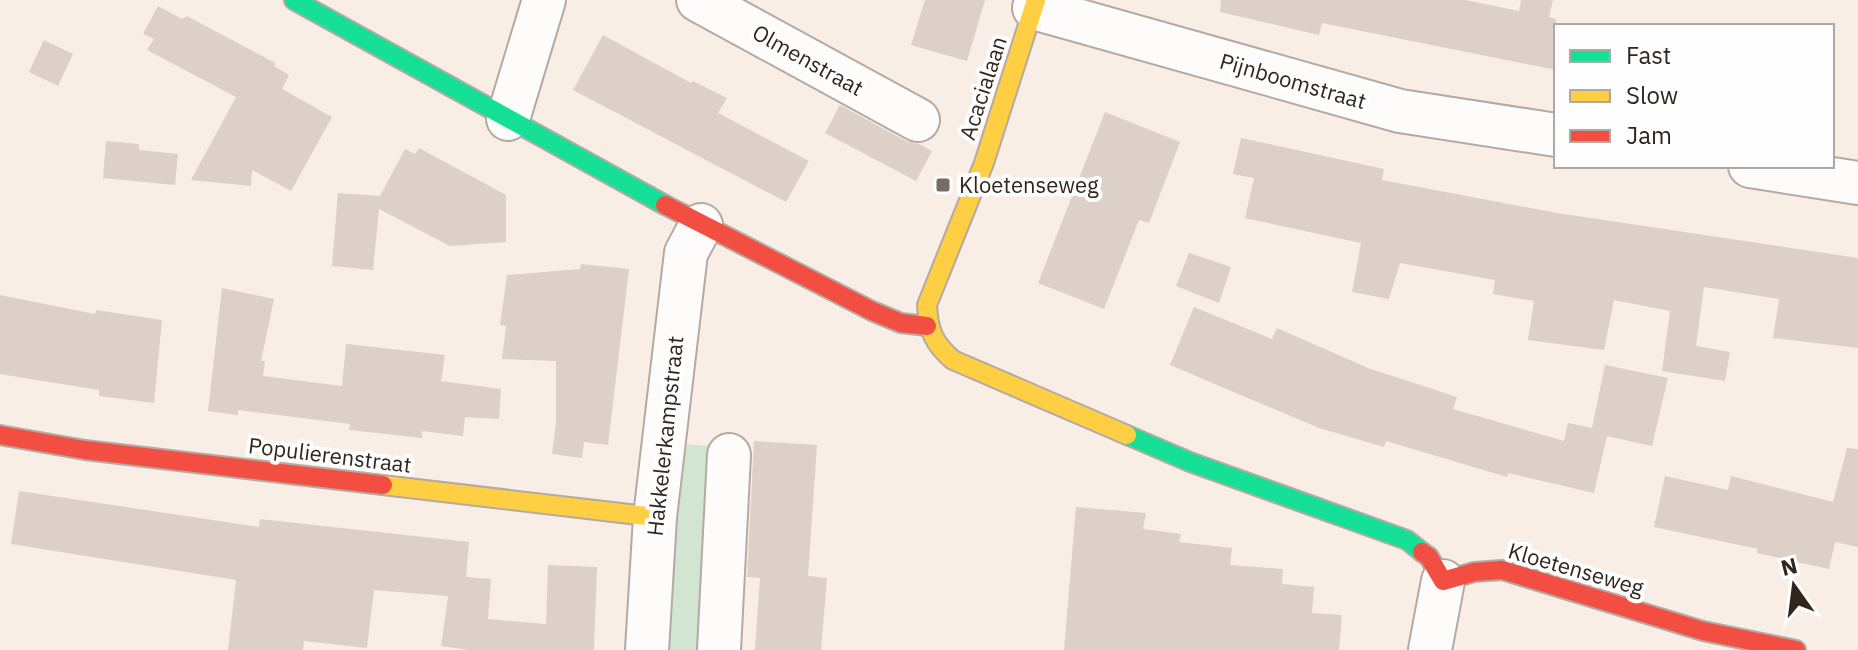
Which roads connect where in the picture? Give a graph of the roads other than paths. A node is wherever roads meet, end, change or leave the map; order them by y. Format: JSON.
{"nodes":[{"id":1,"x":294,"y":0,"type":"edge"},
{"id":2,"x":544,"y":0,"type":"edge"},
{"id":3,"x":698,"y":0,"type":"edge"},
{"id":4,"x":1035,"y":4,"type":"edge"},
{"id":5,"x":508,"y":119,"type":"junction"},
{"id":6,"x":918,"y":120,"type":"dead end"},
{"id":7,"x":1554,"y":135,"type":"edge"},
{"id":8,"x":1763,"y":168,"type":"edge"},
{"id":9,"x":1858,"y":183,"type":"edge"},
{"id":10,"x":701,"y":225,"type":"junction"},
{"id":11,"x":927,"y":326,"type":"junction"},
{"id":12,"x":0,"y":435,"type":"edge"},
{"id":13,"x":729,"y":455,"type":"dead end"},
{"id":14,"x":655,"y":517,"type":"junction"},
{"id":15,"x":1443,"y":581,"type":"junction"},
{"id":16,"x":647,"y":650,"type":"edge"},
{"id":17,"x":719,"y":650,"type":"edge"},
{"id":18,"x":1430,"y":650,"type":"edge"},
{"id":19,"x":1796,"y":650,"type":"edge"}],
"edges":[{"from":1,"to":5,"type":"street"},
{"from":2,"to":5,"type":"street"},
{"from":3,"to":6,"type":"street","name":"Olmenstraat"},
{"from":4,"to":7,"type":"street","name":"Pijnboomstraat"},
{"from":4,"to":11,"type":"street","name":"Acacialaan"},
{"from":5,"to":10,"type":"street"},
{"from":8,"to":9,"type":"street"},
{"from":10,"to":11,"type":"street"},
{"from":10,"to":14,"type":"street","name":"Hakkelerkampstraat"},
{"from":11,"to":15,"type":"street"},
{"from":12,"to":14,"type":"street","name":"Populierenstraat"},
{"from":13,"to":17,"type":"street"},
{"from":14,"to":16,"type":"street","name":"Hakkelerkampstraat"},
{"from":15,"to":18,"type":"street"},
{"from":15,"to":19,"type":"street","name":"Kloetenseweg"}]}
